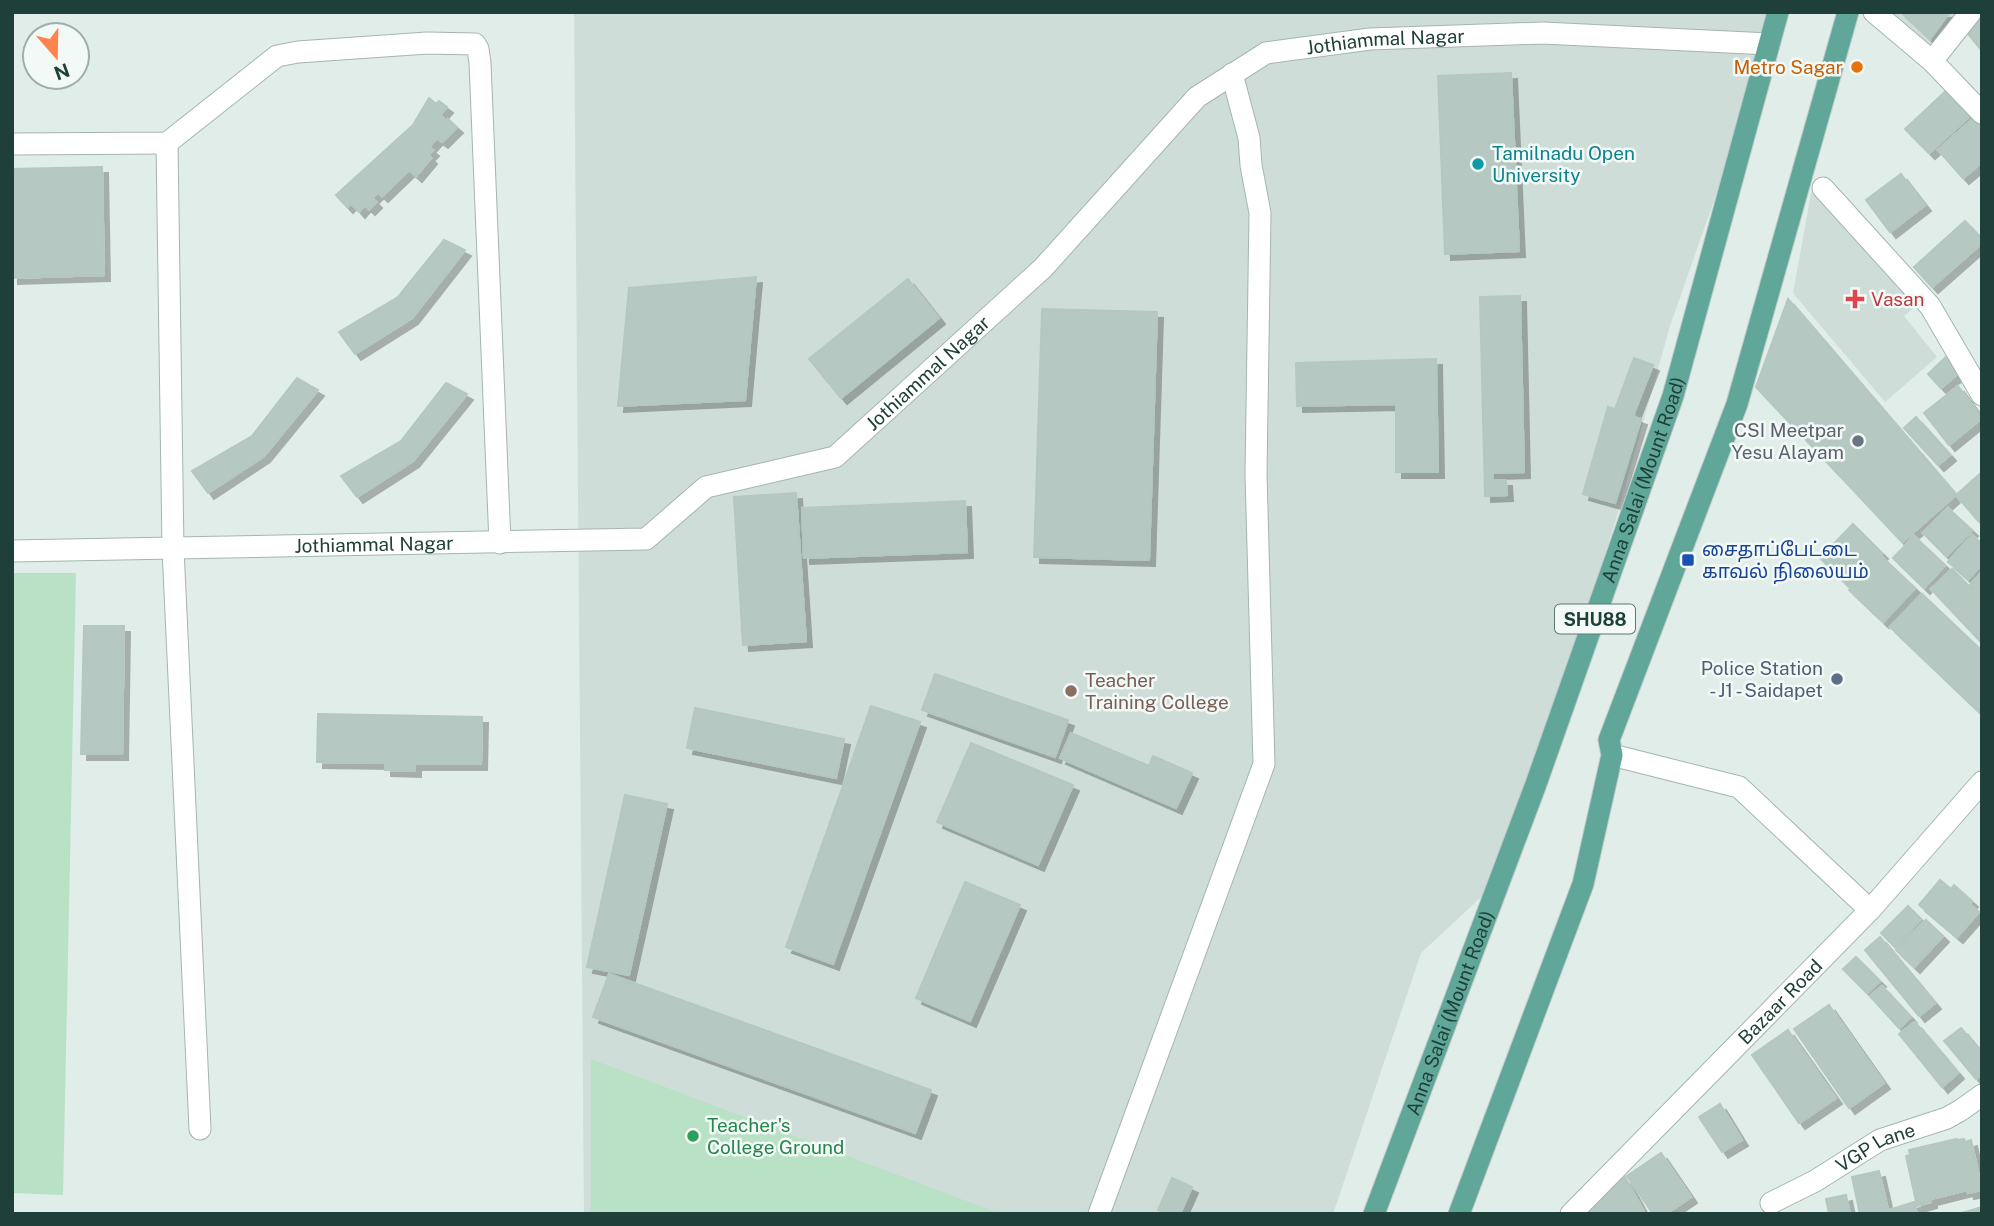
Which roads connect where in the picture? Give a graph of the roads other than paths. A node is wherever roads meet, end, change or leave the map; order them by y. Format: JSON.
{"nodes":[{"id":1,"x":1778,"y":12,"type":"edge"},
{"id":2,"x":1848,"y":12,"type":"edge"},
{"id":3,"x":1874,"y":12,"type":"edge"},
{"id":4,"x":1971,"y":12,"type":"edge"},
{"id":5,"x":1769,"y":44,"type":"junction"},
{"id":6,"x":1932,"y":61,"type":"junction"},
{"id":7,"x":1232,"y":74,"type":"junction"},
{"id":8,"x":1982,"y":113,"type":"edge"},
{"id":9,"x":12,"y":144,"type":"edge"},
{"id":10,"x":167,"y":144,"type":"junction"},
{"id":11,"x":1823,"y":188,"type":"dead end"},
{"id":12,"x":1982,"y":395,"type":"edge"},
{"id":13,"x":500,"y":543,"type":"junction"},
{"id":14,"x":173,"y":549,"type":"junction"},
{"id":15,"x":12,"y":551,"type":"edge"},
{"id":16,"x":1612,"y":755,"type":"junction"},
{"id":17,"x":1982,"y":782,"type":"edge"},
{"id":18,"x":1870,"y":910,"type":"junction"},
{"id":19,"x":1982,"y":1095,"type":"edge"},
{"id":20,"x":200,"y":1129,"type":"dead end"},
{"id":21,"x":1771,"y":1203,"type":"dead end"},
{"id":22,"x":1100,"y":1214,"type":"edge"},
{"id":23,"x":1374,"y":1214,"type":"edge"},
{"id":24,"x":1459,"y":1214,"type":"edge"},
{"id":25,"x":1571,"y":1214,"type":"edge"}],
"edges":[{"from":1,"to":5,"type":"main road","name":"Anna Salai (Mount Road)","number":"SHU88"},
{"from":2,"to":16,"type":"main road","number":"SHU88"},
{"from":3,"to":6,"type":"street"},
{"from":4,"to":6,"type":"street"},
{"from":5,"to":7,"type":"street","name":"Jothiammal Nagar"},
{"from":5,"to":23,"type":"main road","name":"Anna Salai (Mount Road)","number":"SHU88"},
{"from":6,"to":8,"type":"street"},
{"from":7,"to":13,"type":"street","name":"Jothiammal Nagar"},
{"from":7,"to":22,"type":"street"},
{"from":9,"to":10,"type":"street"},
{"from":10,"to":13,"type":"street"},
{"from":10,"to":14,"type":"street"},
{"from":11,"to":12,"type":"street"},
{"from":13,"to":14,"type":"street","name":"Jothiammal Nagar"},
{"from":14,"to":15,"type":"street","name":"Jothiammal Nagar"},
{"from":14,"to":20,"type":"street"},
{"from":16,"to":18,"type":"street"},
{"from":16,"to":24,"type":"main road","number":"SHU88"},
{"from":17,"to":18,"type":"street","name":"Bazaar Road"},
{"from":18,"to":25,"type":"street","name":"Bazaar Road"},
{"from":19,"to":21,"type":"street","name":"VGP Lane"}]}
